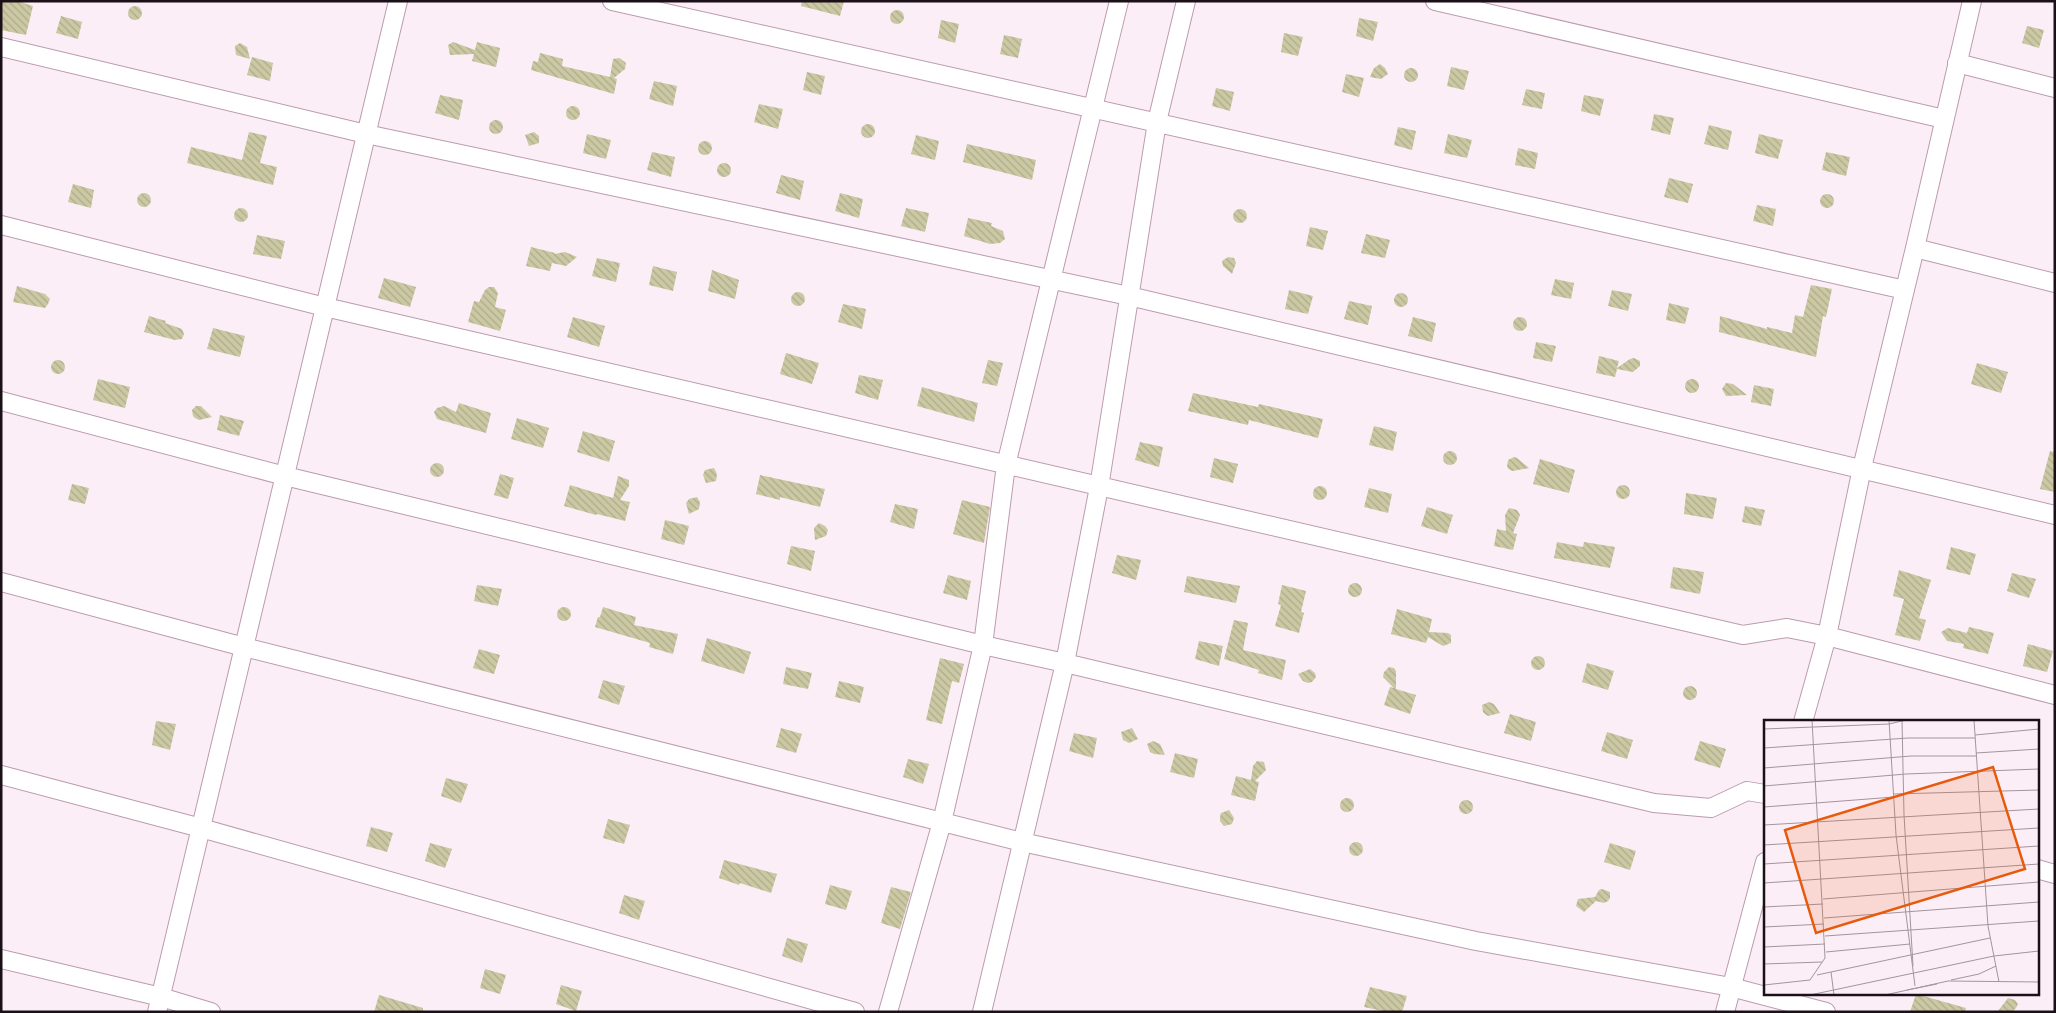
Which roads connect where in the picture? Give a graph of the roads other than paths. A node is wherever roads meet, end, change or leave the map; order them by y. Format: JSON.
{"nodes":[{"id":1,"x":398,"y":1,"type":"edge"},
{"id":2,"x":612,"y":1,"type":"edge"},
{"id":3,"x":1119,"y":1,"type":"edge"},
{"id":4,"x":1186,"y":1,"type":"edge"},
{"id":5,"x":1435,"y":1,"type":"edge"},
{"id":6,"x":1972,"y":1,"type":"edge"},
{"id":7,"x":1,"y":47,"type":"edge"},
{"id":8,"x":1956,"y":64,"type":"junction"},
{"id":9,"x":2055,"y":88,"type":"edge"},
{"id":10,"x":1092,"y":108,"type":"junction"},
{"id":11,"x":1944,"y":119,"type":"junction"},
{"id":12,"x":1157,"y":122,"type":"junction"},
{"id":13,"x":366,"y":134,"type":"junction"},
{"id":14,"x":1,"y":225,"type":"edge"},
{"id":15,"x":1915,"y":248,"type":"junction"},
{"id":16,"x":1051,"y":278,"type":"junction"},
{"id":17,"x":2055,"y":283,"type":"edge"},
{"id":18,"x":1905,"y":290,"type":"junction"},
{"id":19,"x":1130,"y":296,"type":"junction"},
{"id":20,"x":325,"y":307,"type":"junction"},
{"id":21,"x":1,"y":401,"type":"edge"},
{"id":22,"x":1006,"y":465,"type":"junction"},
{"id":23,"x":1862,"y":468,"type":"junction"},
{"id":24,"x":285,"y":476,"type":"junction"},
{"id":25,"x":1100,"y":487,"type":"junction"},
{"id":26,"x":2055,"y":515,"type":"edge"},
{"id":27,"x":1,"y":582,"type":"edge"},
{"id":28,"x":1827,"y":636,"type":"junction"},
{"id":29,"x":982,"y":645,"type":"junction"},
{"id":30,"x":244,"y":647,"type":"junction"},
{"id":31,"x":1065,"y":663,"type":"junction"},
{"id":32,"x":2055,"y":695,"type":"edge"},
{"id":33,"x":1804,"y":720,"type":"edge"},
{"id":34,"x":1,"y":774,"type":"edge"},
{"id":35,"x":1764,"y":794,"type":"edge"},
{"id":36,"x":942,"y":822,"type":"junction"},
{"id":37,"x":201,"y":828,"type":"junction"},
{"id":38,"x":1022,"y":842,"type":"junction"},
{"id":39,"x":1764,"y":866,"type":"edge"},
{"id":40,"x":2038,"y":869,"type":"edge"},
{"id":41,"x":2055,"y":874,"type":"edge"},
{"id":42,"x":1,"y":959,"type":"edge"},
{"id":43,"x":1731,"y":987,"type":"junction"},
{"id":44,"x":1764,"y":996,"type":"edge"},
{"id":45,"x":1765,"y":996,"type":"edge"},
{"id":46,"x":159,"y":1004,"type":"edge"},
{"id":47,"x":211,"y":1012,"type":"edge"},
{"id":48,"x":855,"y":1012,"type":"edge"},
{"id":49,"x":888,"y":1012,"type":"edge"},
{"id":50,"x":982,"y":1012,"type":"edge"},
{"id":51,"x":1725,"y":1012,"type":"edge"},
{"id":52,"x":1826,"y":1012,"type":"edge"}],
"edges":[{"from":1,"to":13,"type":"street"},
{"from":2,"to":10,"type":"street"},
{"from":3,"to":10,"type":"street"},
{"from":4,"to":12,"type":"street"},
{"from":5,"to":11,"type":"street"},
{"from":6,"to":8,"type":"street"},
{"from":7,"to":13,"type":"street"},
{"from":8,"to":9,"type":"street"},
{"from":8,"to":11,"type":"street"},
{"from":10,"to":12,"type":"street"},
{"from":10,"to":16,"type":"street"},
{"from":11,"to":15,"type":"street"},
{"from":12,"to":18,"type":"street"},
{"from":12,"to":19,"type":"street"},
{"from":13,"to":16,"type":"street"},
{"from":13,"to":20,"type":"street"},
{"from":14,"to":20,"type":"street"},
{"from":15,"to":17,"type":"street"},
{"from":15,"to":18,"type":"street"},
{"from":16,"to":19,"type":"street"},
{"from":16,"to":22,"type":"street"},
{"from":18,"to":23,"type":"street"},
{"from":19,"to":23,"type":"street"},
{"from":19,"to":25,"type":"street"},
{"from":20,"to":22,"type":"street"},
{"from":20,"to":24,"type":"street"},
{"from":21,"to":24,"type":"street"},
{"from":22,"to":25,"type":"street"},
{"from":22,"to":29,"type":"street"},
{"from":23,"to":26,"type":"street"},
{"from":23,"to":28,"type":"street"},
{"from":24,"to":29,"type":"street"},
{"from":24,"to":30,"type":"street"},
{"from":25,"to":28,"type":"street"},
{"from":25,"to":31,"type":"street"},
{"from":27,"to":30,"type":"street"},
{"from":28,"to":32,"type":"street"},
{"from":28,"to":33,"type":"street"},
{"from":29,"to":31,"type":"street"},
{"from":29,"to":36,"type":"street"},
{"from":30,"to":36,"type":"street"},
{"from":30,"to":37,"type":"street"},
{"from":31,"to":35,"type":"street"},
{"from":31,"to":38,"type":"street"},
{"from":34,"to":37,"type":"street"},
{"from":36,"to":38,"type":"street"},
{"from":36,"to":49,"type":"street"},
{"from":37,"to":46,"type":"street"},
{"from":37,"to":48,"type":"street"},
{"from":38,"to":43,"type":"street"},
{"from":38,"to":50,"type":"street"},
{"from":39,"to":43,"type":"street"},
{"from":40,"to":41,"type":"street"},
{"from":42,"to":46,"type":"street"},
{"from":43,"to":44,"type":"street"},
{"from":43,"to":51,"type":"street"},
{"from":45,"to":52,"type":"street"},
{"from":46,"to":47,"type":"street"}]}
